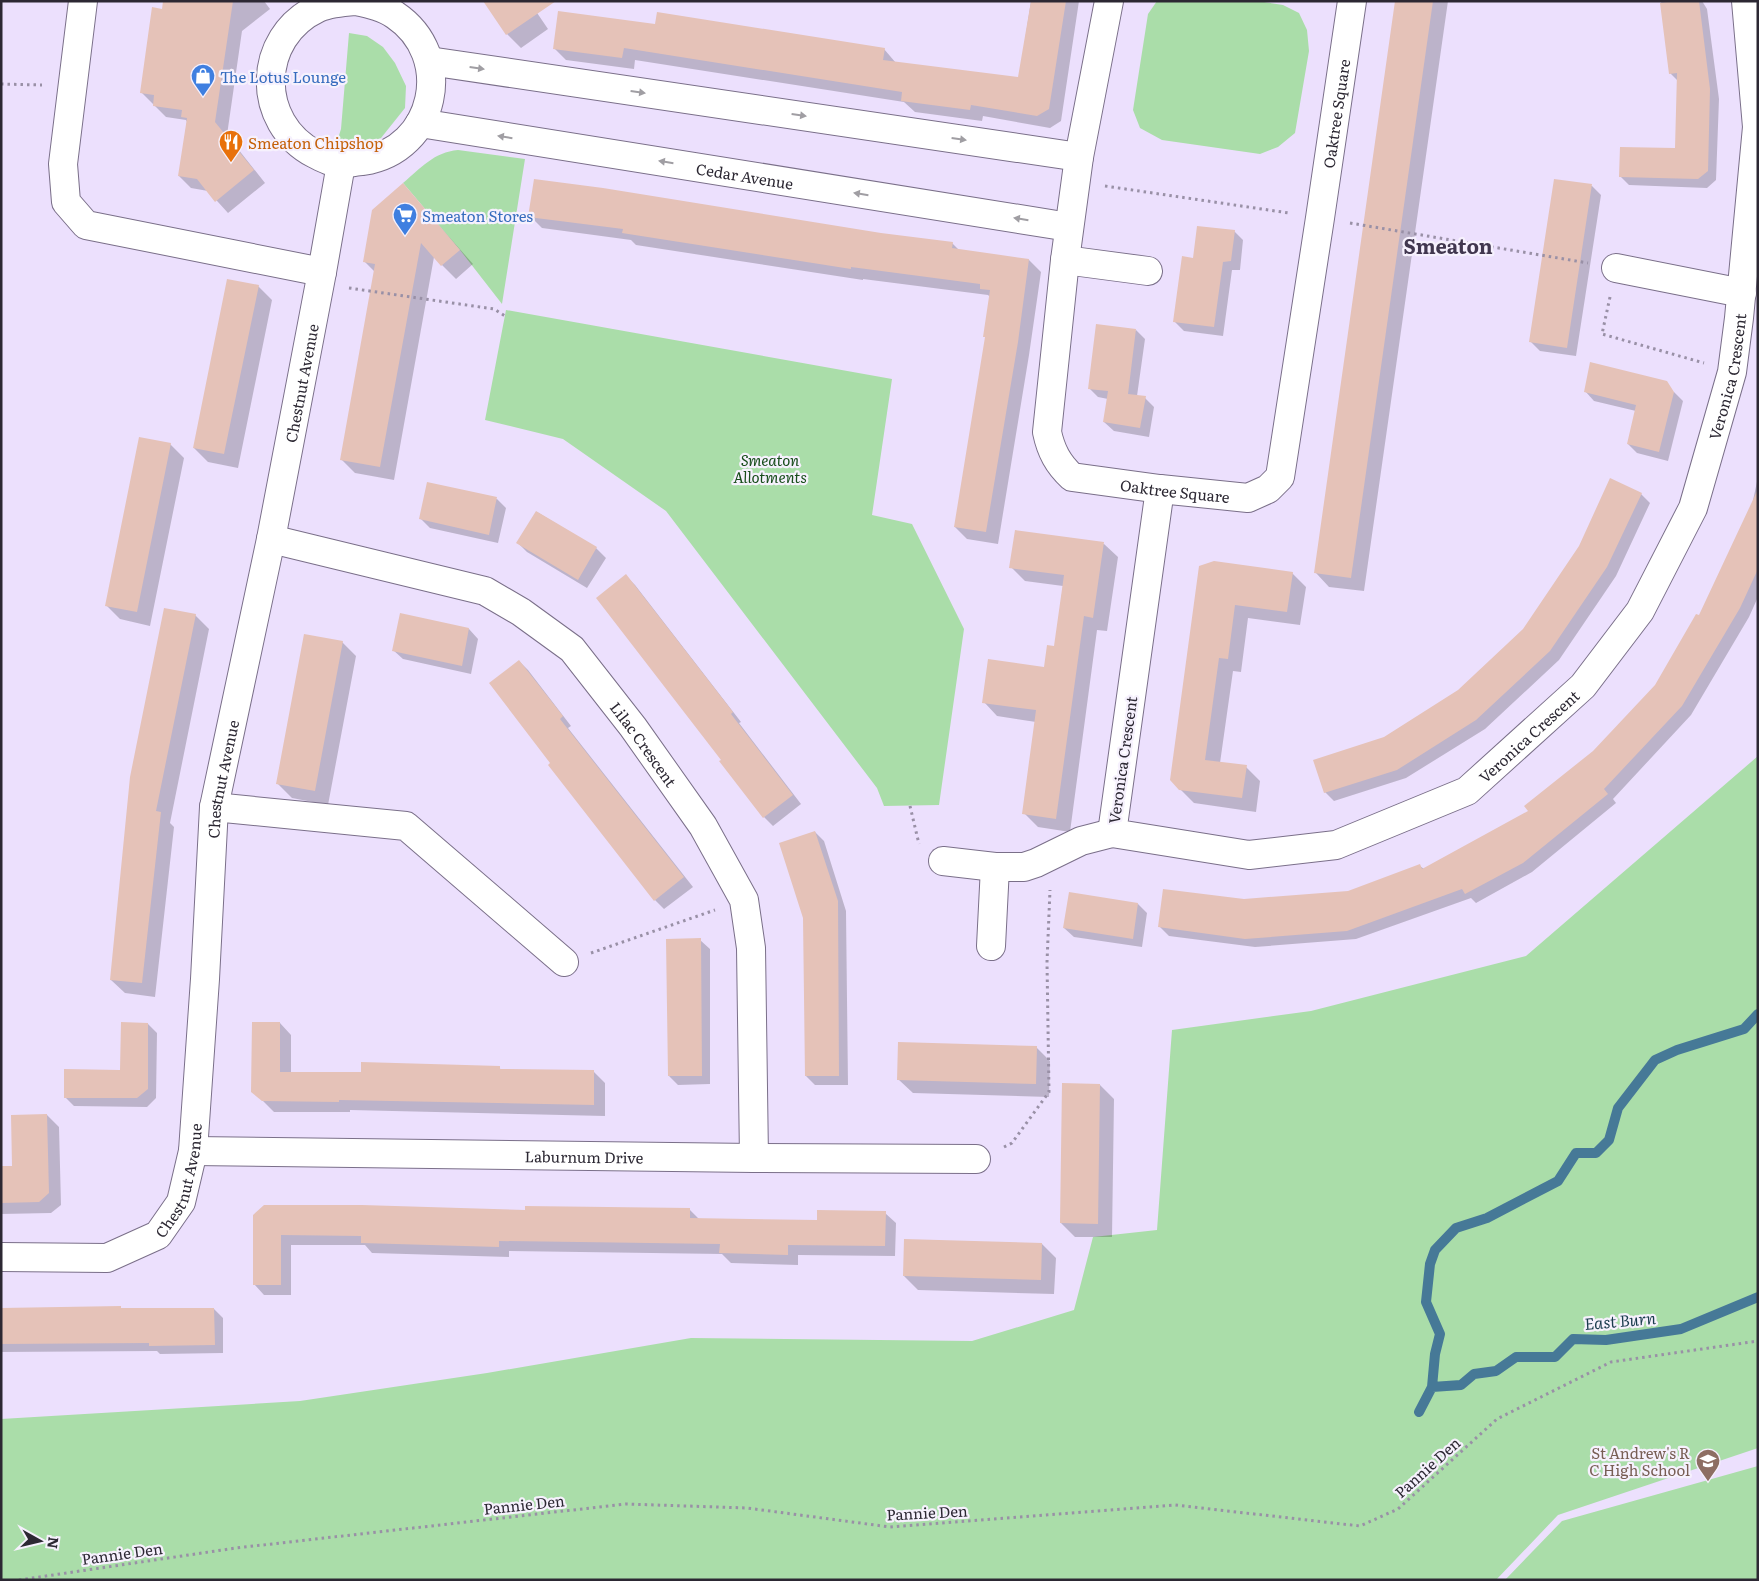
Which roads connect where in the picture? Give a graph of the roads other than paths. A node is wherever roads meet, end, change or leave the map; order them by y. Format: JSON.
{"nodes":[{"id":1,"x":83,"y":1,"type":"edge"},
{"id":2,"x":355,"y":1,"type":"edge"},
{"id":3,"x":1109,"y":1,"type":"edge"},
{"id":4,"x":1352,"y":1,"type":"edge"},
{"id":5,"x":1746,"y":1,"type":"edge"},
{"id":6,"x":429,"y":61,"type":"junction"},
{"id":7,"x":420,"y":123,"type":"junction"},
{"id":8,"x":1079,"y":157,"type":"junction"},
{"id":9,"x":341,"y":164,"type":"junction"},
{"id":10,"x":1069,"y":227,"type":"junction"},
{"id":11,"x":1065,"y":260,"type":"junction"},
{"id":12,"x":1616,"y":268,"type":"road end"},
{"id":13,"x":1148,"y":271,"type":"dead end"},
{"id":14,"x":321,"y":278,"type":"junction"},
{"id":15,"x":1742,"y":293,"type":"junction"},
{"id":16,"x":1160,"y":489,"type":"junction"},
{"id":17,"x":271,"y":539,"type":"junction"},
{"id":18,"x":214,"y":807,"type":"junction"},
{"id":19,"x":1112,"y":833,"type":"junction"},
{"id":20,"x":943,"y":861,"type":"dead end"},
{"id":21,"x":995,"y":868,"type":"junction"},
{"id":22,"x":991,"y":946,"type":"dead end"},
{"id":23,"x":564,"y":962,"type":"road end"},
{"id":24,"x":193,"y":1151,"type":"junction"},
{"id":25,"x":754,"y":1158,"type":"junction"},
{"id":26,"x":976,"y":1159,"type":"road end"},
{"id":27,"x":1,"y":1257,"type":"edge"}],
"edges":[{"from":1,"to":14,"type":"street"},
{"from":2,"to":6,"type":"street"},
{"from":2,"to":9,"type":"street"},
{"from":3,"to":8,"type":"street","name":"Oaktree Square"},
{"from":4,"to":16,"type":"street","name":"Oaktree Square"},
{"from":5,"to":15,"type":"street","name":"Veronica Crescent"},
{"from":6,"to":7,"type":"street"},
{"from":6,"to":8,"type":"street","one_way":true},
{"from":7,"to":9,"type":"street"},
{"from":10,"to":7,"type":"street","name":"Cedar Avenue","one_way":true},
{"from":8,"to":10,"type":"street","name":"Oaktree Square"},
{"from":9,"to":14,"type":"street","name":"Chestnut Avenue"},
{"from":10,"to":11,"type":"street","name":"Oaktree Square"},
{"from":11,"to":13,"type":"street"},
{"from":11,"to":16,"type":"street","name":"Oaktree Square"},
{"from":12,"to":15,"type":"street"},
{"from":14,"to":17,"type":"street","name":"Chestnut Avenue"},
{"from":15,"to":19,"type":"street","name":"Veronica Crescent"},
{"from":16,"to":19,"type":"street","name":"Veronica Crescent"},
{"from":17,"to":18,"type":"street","name":"Chestnut Avenue"},
{"from":17,"to":25,"type":"street","name":"Lilac Crescent"},
{"from":18,"to":23,"type":"street"},
{"from":18,"to":24,"type":"street","name":"Chestnut Avenue"},
{"from":19,"to":21,"type":"street"},
{"from":20,"to":21,"type":"street"},
{"from":21,"to":22,"type":"street"},
{"from":24,"to":25,"type":"street","name":"Laburnum Drive"},
{"from":24,"to":27,"type":"street","name":"Chestnut Avenue"},
{"from":25,"to":26,"type":"street","name":"Laburnum Drive"}]}
